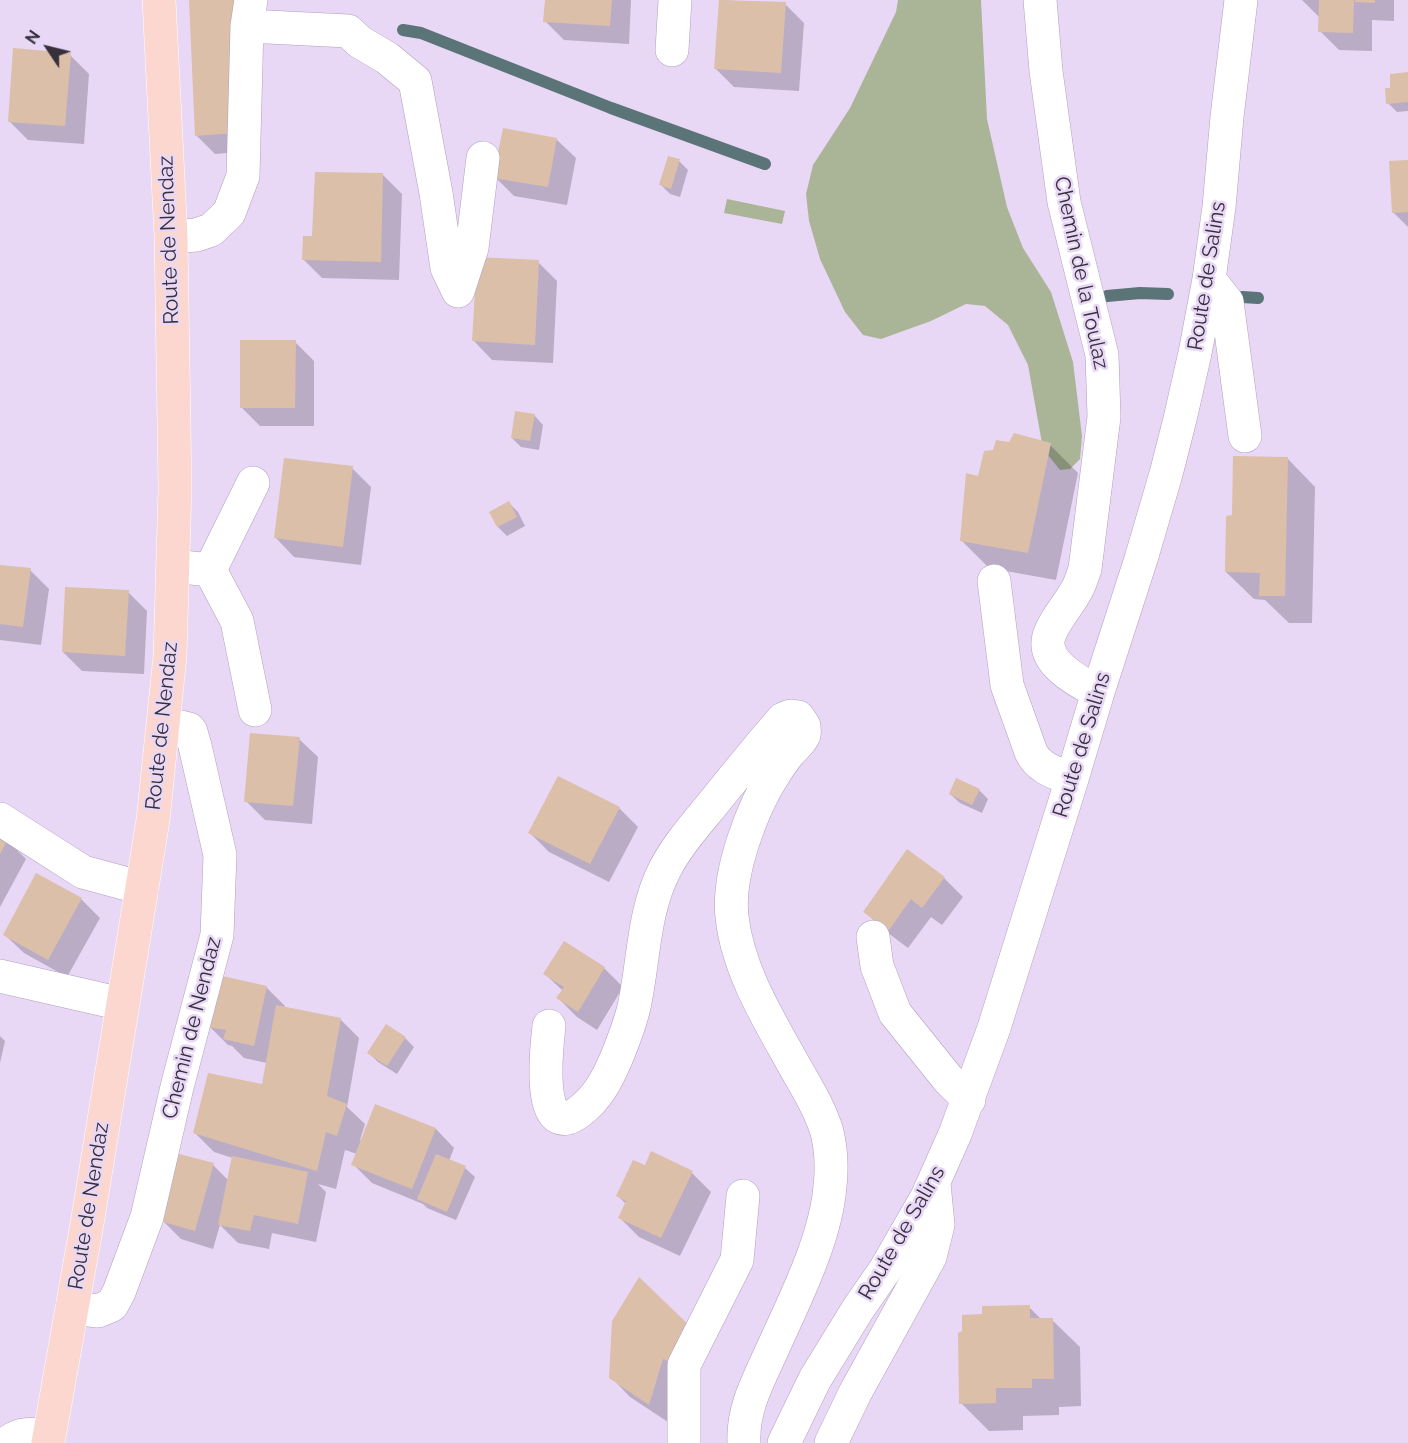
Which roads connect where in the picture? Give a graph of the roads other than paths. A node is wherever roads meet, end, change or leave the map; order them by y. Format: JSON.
{"nodes":[{"id":1,"x":159,"y":0,"type":"edge"},
{"id":2,"x":675,"y":0,"type":"edge"},
{"id":3,"x":1040,"y":0,"type":"edge"},
{"id":4,"x":1241,"y":0,"type":"edge"},
{"id":5,"x":249,"y":13,"type":"edge"},
{"id":6,"x":672,"y":50,"type":"dead end"},
{"id":7,"x":483,"y":158,"type":"dead end"},
{"id":8,"x":171,"y":237,"type":"junction"},
{"id":9,"x":1209,"y":279,"type":"junction"},
{"id":10,"x":1245,"y":436,"type":"dead end"},
{"id":11,"x":253,"y":483,"type":"dead end"},
{"id":12,"x":173,"y":566,"type":"junction"},
{"id":13,"x":210,"y":570,"type":"junction"},
{"id":14,"x":994,"y":581,"type":"dead end"},
{"id":15,"x":1098,"y":692,"type":"junction"},
{"id":16,"x":255,"y":710,"type":"dead end"},
{"id":17,"x":164,"y":723,"type":"junction"},
{"id":18,"x":1072,"y":779,"type":"junction"},
{"id":19,"x":0,"y":819,"type":"edge"},
{"id":20,"x":142,"y":888,"type":"junction"},
{"id":21,"x":873,"y":937,"type":"dead end"},
{"id":22,"x":0,"y":976,"type":"edge"},
{"id":23,"x":122,"y":1004,"type":"junction"},
{"id":24,"x":549,"y":1026,"type":"dead end"},
{"id":25,"x":969,"y":1100,"type":"junction"},
{"id":26,"x":934,"y":1183,"type":"junction"},
{"id":27,"x":743,"y":1196,"type":"dead end"},
{"id":28,"x":72,"y":1308,"type":"junction"},
{"id":29,"x":49,"y":1440,"type":"edge"},
{"id":30,"x":7,"y":1443,"type":"edge"},
{"id":31,"x":684,"y":1443,"type":"edge"},
{"id":32,"x":744,"y":1443,"type":"edge"},
{"id":33,"x":784,"y":1443,"type":"edge"},
{"id":34,"x":831,"y":1443,"type":"edge"}],
"edges":[{"from":1,"to":8,"type":"main road","name":"Route de Nendaz"},
{"from":2,"to":6,"type":"street"},
{"from":3,"to":15,"type":"street","name":"Chemin de la Toulaz"},
{"from":4,"to":9,"type":"street","name":"Route de Salins"},
{"from":5,"to":7,"type":"street"},
{"from":5,"to":8,"type":"street"},
{"from":8,"to":12,"type":"main road","name":"Route de Nendaz"},
{"from":9,"to":10,"type":"street"},
{"from":9,"to":15,"type":"street","name":"Route de Salins"},
{"from":11,"to":13,"type":"street"},
{"from":12,"to":13,"type":"street"},
{"from":12,"to":17,"type":"main road","name":"Route de Nendaz"},
{"from":13,"to":16,"type":"street"},
{"from":14,"to":18,"type":"street"},
{"from":15,"to":18,"type":"street","name":"Route de Salins"},
{"from":17,"to":20,"type":"main road","name":"Route de Nendaz"},
{"from":17,"to":28,"type":"street","name":"Chemin de Nendaz"},
{"from":18,"to":25,"type":"street","name":"Route de Salins"},
{"from":19,"to":20,"type":"street"},
{"from":20,"to":23,"type":"main road","name":"Route de Nendaz"},
{"from":21,"to":25,"type":"street"},
{"from":22,"to":23,"type":"street"},
{"from":23,"to":28,"type":"main road","name":"Route de Nendaz"},
{"from":24,"to":32,"type":"street"},
{"from":25,"to":26,"type":"street","name":"Route de Salins"},
{"from":26,"to":33,"type":"street","name":"Route de Salins"},
{"from":26,"to":34,"type":"street"},
{"from":27,"to":31,"type":"street"},
{"from":28,"to":29,"type":"main road","name":"Route de Nendaz"},
{"from":29,"to":30,"type":"street"}]}
